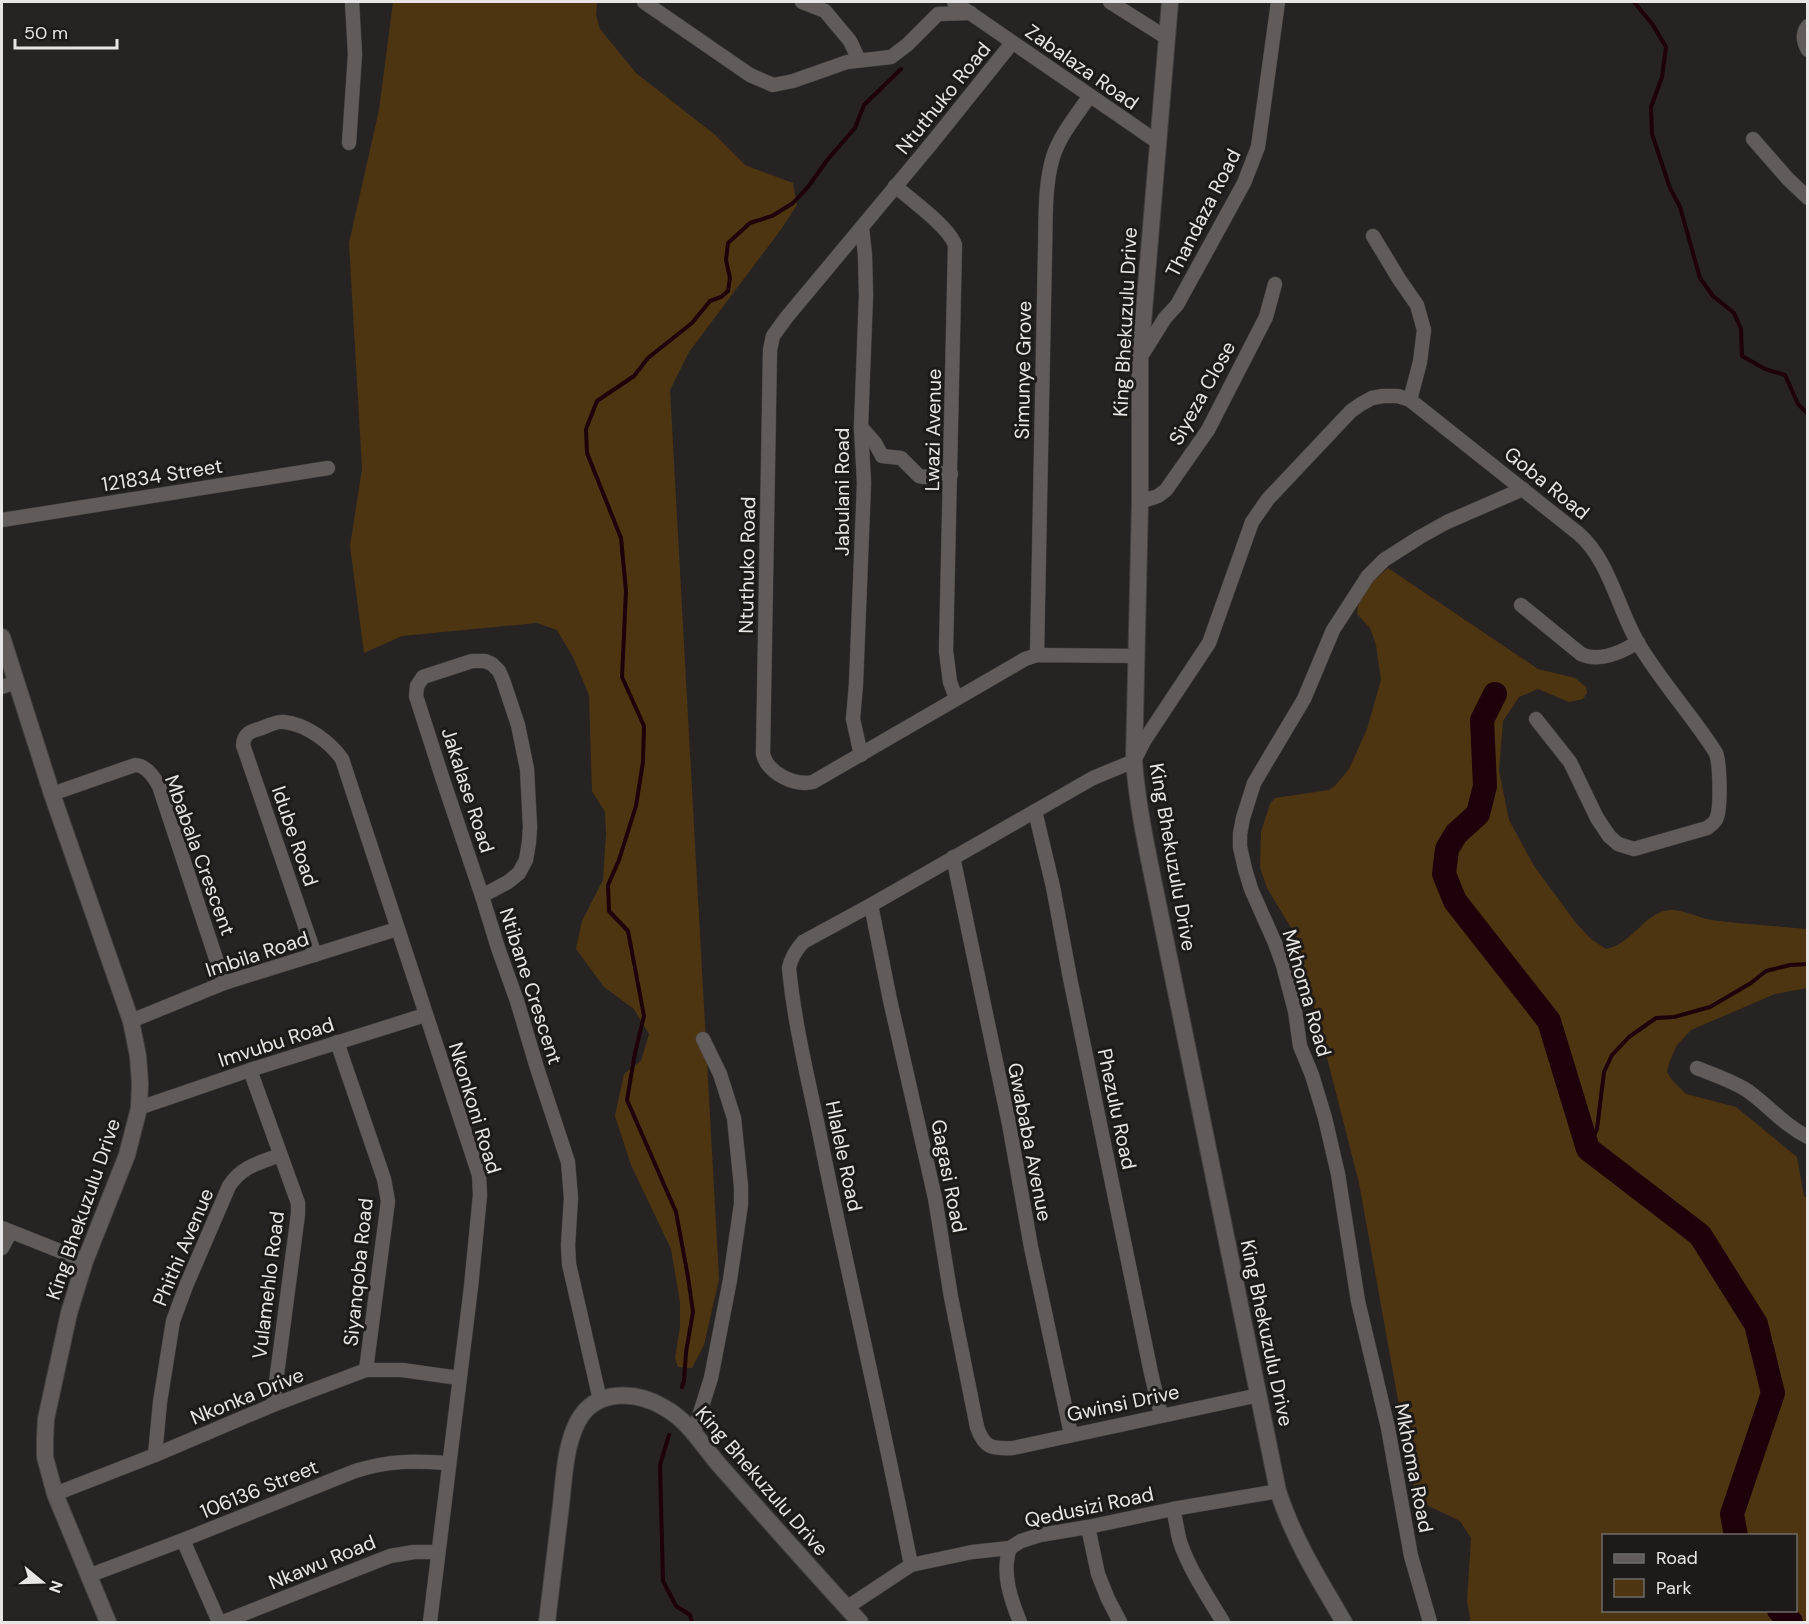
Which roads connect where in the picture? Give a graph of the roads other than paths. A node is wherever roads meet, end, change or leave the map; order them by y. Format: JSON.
{"nodes":[{"id":1,"x":352,"y":2,"type":"edge"},
{"id":2,"x":644,"y":2,"type":"edge"},
{"id":3,"x":802,"y":2,"type":"edge"},
{"id":4,"x":954,"y":2,"type":"edge"},
{"id":5,"x":1110,"y":2,"type":"edge"},
{"id":6,"x":1170,"y":2,"type":"edge"},
{"id":7,"x":1278,"y":2,"type":"edge"},
{"id":8,"x":971,"y":13,"type":"junction"},
{"id":9,"x":1808,"y":26,"type":"edge"},
{"id":10,"x":1167,"y":38,"type":"junction"},
{"id":11,"x":1012,"y":43,"type":"junction"},
{"id":12,"x":1808,"y":50,"type":"edge"},
{"id":13,"x":859,"y":60,"type":"junction"},
{"id":14,"x":1089,"y":97,"type":"junction"},
{"id":15,"x":1753,"y":139,"type":"dead end"},
{"id":16,"x":349,"y":143,"type":"dead end"},
{"id":17,"x":1159,"y":143,"type":"junction"},
{"id":18,"x":896,"y":186,"type":"junction"},
{"id":19,"x":1808,"y":198,"type":"edge"},
{"id":20,"x":862,"y":228,"type":"junction"},
{"id":21,"x":1373,"y":236,"type":"dead end"},
{"id":22,"x":1275,"y":284,"type":"dead end"},
{"id":23,"x":1140,"y":358,"type":"junction"},
{"id":24,"x":1410,"y":400,"type":"junction"},
{"id":25,"x":861,"y":427,"type":"junction"},
{"id":26,"x":328,"y":468,"type":"dead end"},
{"id":27,"x":951,"y":474,"type":"junction"},
{"id":28,"x":1522,"y":489,"type":"junction"},
{"id":29,"x":1140,"y":502,"type":"junction"},
{"id":30,"x":2,"y":520,"type":"edge"},
{"id":31,"x":1521,"y":605,"type":"dead end"},
{"id":32,"x":2,"y":637,"type":"edge"},
{"id":33,"x":1638,"y":642,"type":"junction"},
{"id":34,"x":1037,"y":656,"type":"junction"},
{"id":35,"x":1136,"y":656,"type":"junction"},
{"id":36,"x":9,"y":684,"type":"edge"},
{"id":37,"x":416,"y":696,"type":"joint"},
{"id":38,"x":956,"y":698,"type":"junction"},
{"id":39,"x":1536,"y":719,"type":"dead end"},
{"id":40,"x":250,"y":731,"type":"joint"},
{"id":41,"x":861,"y":755,"type":"junction"},
{"id":42,"x":1134,"y":761,"type":"junction"},
{"id":43,"x":52,"y":794,"type":"junction"},
{"id":44,"x":1035,"y":811,"type":"junction"},
{"id":45,"x":953,"y":857,"type":"junction"},
{"id":46,"x":482,"y":896,"type":"junction"},
{"id":47,"x":871,"y":905,"type":"junction"},
{"id":48,"x":397,"y":929,"type":"junction"},
{"id":49,"x":315,"y":955,"type":"junction"},
{"id":50,"x":224,"y":983,"type":"junction"},
{"id":51,"x":425,"y":1015,"type":"junction"},
{"id":52,"x":131,"y":1021,"type":"junction"},
{"id":53,"x":703,"y":1039,"type":"dead end"},
{"id":54,"x":337,"y":1042,"type":"junction"},
{"id":55,"x":1697,"y":1068,"type":"dead end"},
{"id":56,"x":250,"y":1070,"type":"junction"},
{"id":57,"x":140,"y":1108,"type":"junction"},
{"id":58,"x":1808,"y":1137,"type":"edge"},
{"id":59,"x":280,"y":1155,"type":"junction"},
{"id":60,"x":6,"y":1231,"type":"edge"},
{"id":61,"x":2,"y":1248,"type":"edge"},
{"id":62,"x":85,"y":1261,"type":"junction"},
{"id":63,"x":366,"y":1370,"type":"junction"},
{"id":64,"x":459,"y":1378,"type":"junction"},
{"id":65,"x":1259,"y":1395,"type":"junction"},
{"id":66,"x":600,"y":1400,"type":"junction"},
{"id":67,"x":273,"y":1405,"type":"junction"},
{"id":68,"x":1161,"y":1415,"type":"junction"},
{"id":69,"x":694,"y":1432,"type":"junction"},
{"id":70,"x":1071,"y":1434,"type":"junction"},
{"id":71,"x":995,"y":1448,"type":"joint"},
{"id":72,"x":155,"y":1455,"type":"junction"},
{"id":73,"x":449,"y":1463,"type":"junction"},
{"id":74,"x":1278,"y":1491,"type":"junction"},
{"id":75,"x":55,"y":1494,"type":"junction"},
{"id":76,"x":1173,"y":1509,"type":"junction"},
{"id":77,"x":1088,"y":1527,"type":"junction"},
{"id":78,"x":183,"y":1540,"type":"junction"},
{"id":79,"x":1010,"y":1548,"type":"junction"},
{"id":80,"x":438,"y":1552,"type":"junction"},
{"id":81,"x":911,"y":1565,"type":"junction"},
{"id":82,"x":88,"y":1576,"type":"junction"},
{"id":83,"x":846,"y":1608,"type":"junction"},
{"id":84,"x":108,"y":1623,"type":"edge"},
{"id":85,"x":221,"y":1623,"type":"edge"},
{"id":86,"x":430,"y":1623,"type":"edge"},
{"id":87,"x":547,"y":1623,"type":"edge"},
{"id":88,"x":860,"y":1623,"type":"edge"},
{"id":89,"x":1020,"y":1623,"type":"edge"},
{"id":90,"x":1120,"y":1623,"type":"edge"},
{"id":91,"x":1223,"y":1623,"type":"edge"},
{"id":92,"x":1344,"y":1623,"type":"edge"},
{"id":93,"x":1430,"y":1623,"type":"edge"}],
"edges":[{"from":1,"to":16,"type":"street"},
{"from":2,"to":13,"type":"street"},
{"from":3,"to":13,"type":"street"},
{"from":4,"to":8,"type":"street","name":"Zabalaza Road"},
{"from":5,"to":10,"type":"street"},
{"from":6,"to":10,"type":"street","name":"King Bhekuzulu Drive"},
{"from":7,"to":23,"type":"street","name":"Thandaza Road"},
{"from":8,"to":11,"type":"street","name":"Zabalaza Road"},
{"from":8,"to":13,"type":"street"},
{"from":9,"to":12,"type":"street"},
{"from":10,"to":17,"type":"street","name":"King Bhekuzulu Drive"},
{"from":11,"to":14,"type":"street","name":"Zabalaza Road"},
{"from":11,"to":18,"type":"street","name":"Ntuthuko Road"},
{"from":14,"to":17,"type":"street","name":"Zabalaza Road"},
{"from":14,"to":34,"type":"street","name":"Simunye Grove"},
{"from":15,"to":19,"type":"street"},
{"from":17,"to":23,"type":"street","name":"King Bhekuzulu Drive"},
{"from":18,"to":20,"type":"street","name":"Ntuthuko Road"},
{"from":18,"to":27,"type":"street","name":"Lwazi Avenue"},
{"from":20,"to":25,"type":"street","name":"Jabulani Road"},
{"from":20,"to":41,"type":"street","name":"Ntuthuko Road"},
{"from":21,"to":24,"type":"street"},
{"from":22,"to":29,"type":"street","name":"Siyeza Close"},
{"from":23,"to":29,"type":"street","name":"King Bhekuzulu Drive"},
{"from":24,"to":28,"type":"street","name":"Goba Road"},
{"from":24,"to":42,"type":"street"},
{"from":25,"to":27,"type":"street"},
{"from":25,"to":41,"type":"street","name":"Jabulani Road"},
{"from":26,"to":30,"type":"street","name":"121834 Street"},
{"from":27,"to":38,"type":"street","name":"Lwazi Avenue"},
{"from":28,"to":33,"type":"street","name":"Goba Road"},
{"from":28,"to":93,"type":"street","name":"Mkhoma Road"},
{"from":29,"to":35,"type":"street","name":"King Bhekuzulu Drive"},
{"from":31,"to":33,"type":"street"},
{"from":32,"to":36,"type":"street","name":"King Bhekuzulu Drive"},
{"from":33,"to":39,"type":"street","name":"Goba Road"},
{"from":34,"to":35,"type":"street","name":"Ntuthuko Road"},
{"from":34,"to":38,"type":"street","name":"Ntuthuko Road"},
{"from":35,"to":42,"type":"street","name":"King Bhekuzulu Drive"},
{"from":36,"to":43,"type":"street","name":"King Bhekuzulu Drive"},
{"from":37,"to":46,"type":"street","name":"Jakalase Road"},
{"from":37,"to":46,"type":"street","name":"Ntibane Crescent"},
{"from":38,"to":41,"type":"street","name":"Ntuthuko Road"},
{"from":40,"to":48,"type":"street","name":"Nkonkoni Road"},
{"from":40,"to":49,"type":"street","name":"Idube Road"},
{"from":42,"to":44,"type":"street","name":"Hlalele Road"},
{"from":42,"to":65,"type":"street","name":"King Bhekuzulu Drive"},
{"from":43,"to":50,"type":"street","name":"Mbabala Crescent"},
{"from":43,"to":52,"type":"street","name":"King Bhekuzulu Drive"},
{"from":44,"to":45,"type":"street","name":"Hlalele Road"},
{"from":44,"to":68,"type":"street","name":"Phezulu Road"},
{"from":45,"to":47,"type":"street","name":"Hlalele Road"},
{"from":45,"to":70,"type":"street","name":"Gwababa Avenue"},
{"from":46,"to":66,"type":"street","name":"Ntibane Crescent"},
{"from":47,"to":71,"type":"street","name":"Gagasi Road"},
{"from":47,"to":81,"type":"street","name":"Hlalele Road"},
{"from":48,"to":49,"type":"street","name":"Imbila Road"},
{"from":48,"to":51,"type":"street","name":"Nkonkoni Road"},
{"from":49,"to":50,"type":"street","name":"Imbila Road"},
{"from":50,"to":52,"type":"street","name":"Imbila Road"},
{"from":51,"to":54,"type":"street","name":"Imvubu Road"},
{"from":51,"to":64,"type":"street","name":"Nkonkoni Road"},
{"from":52,"to":57,"type":"street","name":"King Bhekuzulu Drive"},
{"from":53,"to":69,"type":"street"},
{"from":54,"to":56,"type":"street","name":"Imvubu Road"},
{"from":54,"to":63,"type":"street","name":"Siyanqoba Road"},
{"from":55,"to":58,"type":"street"},
{"from":56,"to":57,"type":"street","name":"Imvubu Road"},
{"from":56,"to":59,"type":"street","name":"Vulamehlo Road"},
{"from":57,"to":62,"type":"street","name":"King Bhekuzulu Drive"},
{"from":59,"to":67,"type":"street","name":"Vulamehlo Road"},
{"from":59,"to":72,"type":"street","name":"Phithi Avenue"},
{"from":60,"to":61,"type":"street"},
{"from":60,"to":62,"type":"street"},
{"from":62,"to":75,"type":"street","name":"King Bhekuzulu Drive"},
{"from":63,"to":64,"type":"street","name":"Nkonka Drive"},
{"from":63,"to":67,"type":"street","name":"Nkonka Drive"},
{"from":64,"to":73,"type":"street","name":"Nkonkoni Road"},
{"from":65,"to":68,"type":"street","name":"Gwinsi Drive"},
{"from":65,"to":74,"type":"street","name":"King Bhekuzulu Drive"},
{"from":66,"to":69,"type":"street","name":"King Bhekuzulu Drive"},
{"from":66,"to":87,"type":"street"},
{"from":67,"to":72,"type":"street","name":"Nkonka Drive"},
{"from":68,"to":70,"type":"street","name":"Gwinsi Drive"},
{"from":69,"to":83,"type":"street","name":"King Bhekuzulu Drive"},
{"from":70,"to":71,"type":"street","name":"Gwinsi Drive"},
{"from":72,"to":75,"type":"street","name":"Nkonka Drive"},
{"from":73,"to":78,"type":"street","name":"106136 Street"},
{"from":73,"to":80,"type":"street","name":"Nkonkoni Road"},
{"from":74,"to":76,"type":"street","name":"Qedusizi Road"},
{"from":74,"to":92,"type":"street","name":"King Bhekuzulu Drive"},
{"from":75,"to":82,"type":"street","name":"King Bhekuzulu Drive"},
{"from":76,"to":77,"type":"street","name":"Qedusizi Road"},
{"from":76,"to":91,"type":"street"},
{"from":77,"to":79,"type":"street","name":"Qedusizi Road"},
{"from":77,"to":90,"type":"street"},
{"from":78,"to":82,"type":"street","name":"106136 Street"},
{"from":78,"to":85,"type":"street"},
{"from":79,"to":81,"type":"street","name":"Qedusizi Road"},
{"from":79,"to":89,"type":"street"},
{"from":80,"to":85,"type":"street","name":"Nkawu Road"},
{"from":80,"to":86,"type":"street","name":"Nkonkoni Road"},
{"from":81,"to":83,"type":"street"},
{"from":82,"to":84,"type":"street","name":"King Bhekuzulu Drive"},
{"from":83,"to":88,"type":"street","name":"King Bhekuzulu Drive"}]}
